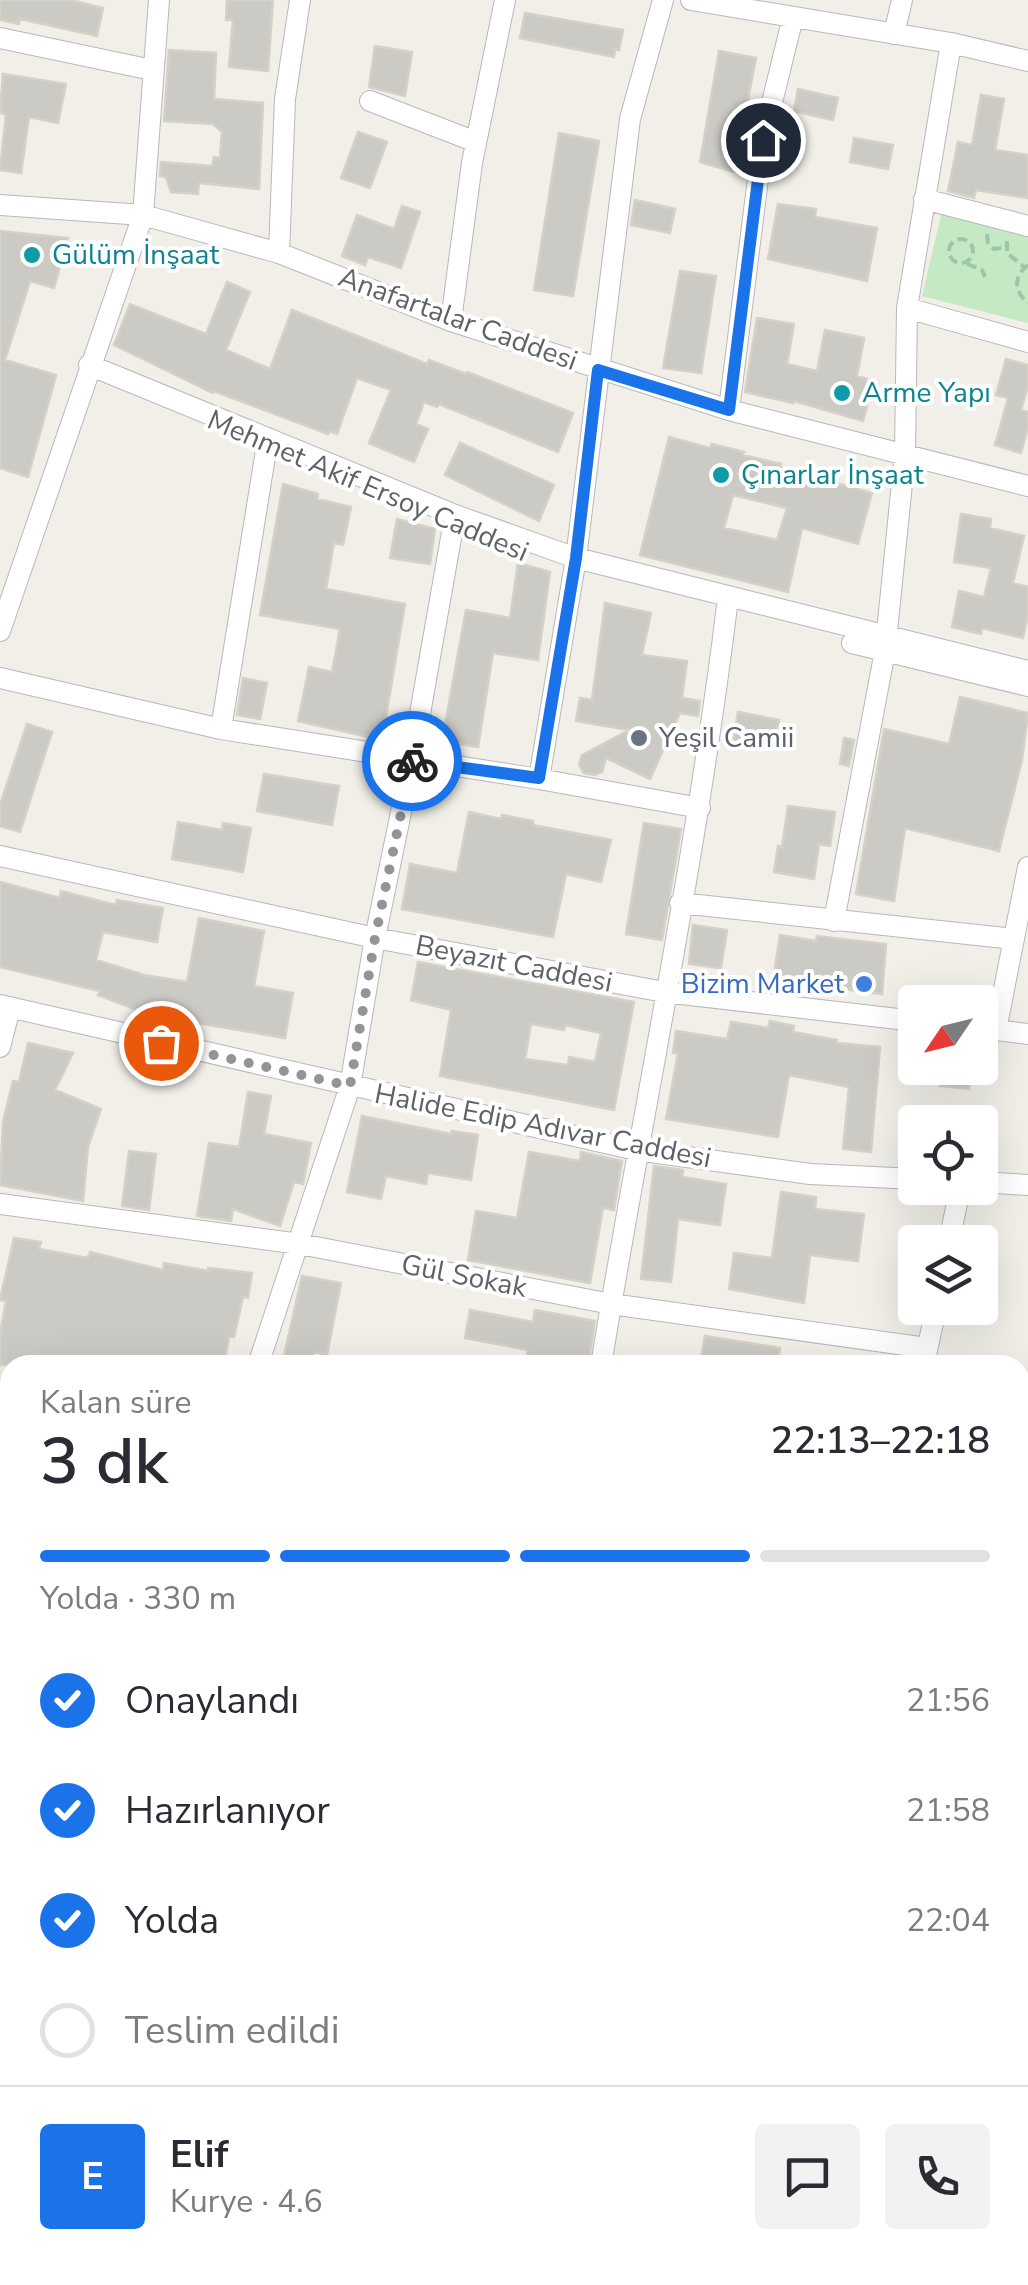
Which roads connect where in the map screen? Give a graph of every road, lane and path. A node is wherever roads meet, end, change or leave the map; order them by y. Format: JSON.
{"nodes":[{"id":1,"x":159,"y":0,"type":"edge"},
{"id":2,"x":300,"y":0,"type":"edge"},
{"id":3,"x":504,"y":0,"type":"edge"},
{"id":4,"x":662,"y":0,"type":"edge"},
{"id":5,"x":691,"y":0,"type":"edge"},
{"id":6,"x":902,"y":0,"type":"edge"},
{"id":7,"x":793,"y":17,"type":"junction"},
{"id":8,"x":894,"y":34,"type":"junction"},
{"id":9,"x":0,"y":38,"type":"edge"},
{"id":10,"x":951,"y":43,"type":"junction"},
{"id":11,"x":1028,"y":61,"type":"edge"},
{"id":12,"x":152,"y":70,"type":"junction"},
{"id":13,"x":370,"y":101,"type":"dead end"},
{"id":14,"x":476,"y":142,"type":"junction"},
{"id":15,"x":924,"y":199,"type":"junction"},
{"id":16,"x":0,"y":205,"type":"edge"},
{"id":17,"x":143,"y":215,"type":"junction"},
{"id":18,"x":1028,"y":226,"type":"edge"},
{"id":19,"x":987,"y":232,"type":"dead end"},
{"id":20,"x":1008,"y":236,"type":"dead end"},
{"id":21,"x":1006,"y":247,"type":"junction"},
{"id":22,"x":279,"y":253,"type":"junction"},
{"id":23,"x":962,"y":262,"type":"junction"},
{"id":24,"x":1026,"y":266,"type":"edge"},
{"id":25,"x":986,"y":277,"type":"dead end"},
{"id":26,"x":1028,"y":303,"type":"edge"},
{"id":27,"x":906,"y":308,"type":"junction"},
{"id":28,"x":452,"y":322,"type":"junction"},
{"id":29,"x":1028,"y":342,"type":"edge"},
{"id":30,"x":90,"y":365,"type":"junction"},
{"id":31,"x":598,"y":370,"type":"junction"},
{"id":32,"x":729,"y":410,"type":"junction"},
{"id":33,"x":266,"y":443,"type":"junction"},
{"id":34,"x":904,"y":454,"type":"junction"},
{"id":35,"x":1028,"y":486,"type":"edge"},
{"id":36,"x":454,"y":520,"type":"junction"},
{"id":37,"x":575,"y":564,"type":"junction"},
{"id":38,"x":727,"y":604,"type":"junction"},
{"id":39,"x":4,"y":607,"type":"edge"},
{"id":40,"x":0,"y":631,"type":"edge"},
{"id":41,"x":885,"y":644,"type":"junction"},
{"id":42,"x":1028,"y":671,"type":"edge"},
{"id":43,"x":0,"y":678,"type":"edge"},
{"id":44,"x":1028,"y":686,"type":"edge"},
{"id":45,"x":221,"y":728,"type":"junction"},
{"id":46,"x":412,"y":759,"type":"junction"},
{"id":47,"x":539,"y":778,"type":"junction"},
{"id":48,"x":700,"y":808,"type":"junction"},
{"id":49,"x":0,"y":856,"type":"edge"},
{"id":50,"x":1028,"y":867,"type":"edge"},
{"id":51,"x":680,"y":904,"type":"junction"},
{"id":52,"x":834,"y":920,"type":"junction"},
{"id":53,"x":375,"y":938,"type":"junction"},
{"id":54,"x":1014,"y":939,"type":"junction"},
{"id":55,"x":664,"y":992,"type":"junction"},
{"id":56,"x":998,"y":994,"type":"edge"},
{"id":57,"x":5,"y":1006,"type":"edge"},
{"id":58,"x":898,"y":1019,"type":"edge"},
{"id":59,"x":998,"y":1030,"type":"edge"},
{"id":60,"x":1028,"y":1034,"type":"edge"},
{"id":61,"x":0,"y":1047,"type":"edge"},
{"id":62,"x":350,"y":1086,"type":"junction"},
{"id":63,"x":636,"y":1150,"type":"junction"},
{"id":64,"x":898,"y":1178,"type":"edge"},
{"id":65,"x":998,"y":1183,"type":"edge"},
{"id":66,"x":1028,"y":1185,"type":"edge"},
{"id":67,"x":0,"y":1204,"type":"edge"},
{"id":68,"x":300,"y":1244,"type":"junction"},
{"id":69,"x":611,"y":1304,"type":"junction"},
{"id":70,"x":933,"y":1325,"type":"edge"},
{"id":71,"x":261,"y":1355,"type":"edge"},
{"id":72,"x":603,"y":1355,"type":"edge"},
{"id":73,"x":914,"y":1355,"type":"edge"},
{"id":74,"x":926,"y":1355,"type":"edge"}],
"edges":[{"from":1,"to":12,"type":"street"},
{"from":2,"to":22,"type":"street"},
{"from":3,"to":14,"type":"street"},
{"from":4,"to":31,"type":"street"},
{"from":5,"to":7,"type":"street"},
{"from":6,"to":8,"type":"street"},
{"from":7,"to":8,"type":"street"},
{"from":7,"to":32,"type":"street"},
{"from":8,"to":10,"type":"street"},
{"from":9,"to":12,"type":"street"},
{"from":10,"to":11,"type":"street"},
{"from":10,"to":15,"type":"street"},
{"from":12,"to":17,"type":"street"},
{"from":13,"to":14,"type":"street"},
{"from":14,"to":28,"type":"street"},
{"from":15,"to":18,"type":"street"},
{"from":15,"to":27,"type":"street"},
{"from":16,"to":17,"type":"street","name":"Anafartalar Caddesi"},
{"from":17,"to":22,"type":"street","name":"Anafartalar Caddesi"},
{"from":17,"to":30,"type":"street"},
{"from":19,"to":21,"type":"path"},
{"from":20,"to":21,"type":"path"},
{"from":21,"to":24,"type":"path"},
{"from":22,"to":28,"type":"street","name":"Anafartalar Caddesi"},
{"from":23,"to":23,"type":"path"},
{"from":23,"to":25,"type":"path"},
{"from":24,"to":26,"type":"path"},
{"from":27,"to":29,"type":"street"},
{"from":27,"to":34,"type":"street"},
{"from":28,"to":31,"type":"street","name":"Anafartalar Caddesi"},
{"from":30,"to":33,"type":"street","name":"Mehmet Akif Ersoy Caddesi"},
{"from":30,"to":39,"type":"street"},
{"from":31,"to":32,"type":"street","name":"Anafartalar Caddesi"},
{"from":31,"to":37,"type":"street"},
{"from":32,"to":34,"type":"street","name":"Anafartalar Caddesi"},
{"from":33,"to":36,"type":"street","name":"Mehmet Akif Ersoy Caddesi"},
{"from":33,"to":45,"type":"street"},
{"from":34,"to":35,"type":"street","name":"Anafartalar Caddesi"},
{"from":34,"to":41,"type":"street"},
{"from":36,"to":37,"type":"street","name":"Mehmet Akif Ersoy Caddesi"},
{"from":36,"to":46,"type":"street"},
{"from":37,"to":38,"type":"street","name":"Mehmet Akif Ersoy Caddesi"},
{"from":37,"to":47,"type":"street"},
{"from":38,"to":41,"type":"street","name":"Mehmet Akif Ersoy Caddesi"},
{"from":38,"to":48,"type":"street"},
{"from":39,"to":40,"type":"street"},
{"from":41,"to":42,"type":"street","name":"Mehmet Akif Ersoy Caddesi"},
{"from":41,"to":44,"type":"street","name":"Mehmet Akif Ersoy Caddesi"},
{"from":41,"to":52,"type":"street"},
{"from":43,"to":45,"type":"street"},
{"from":45,"to":46,"type":"street"},
{"from":46,"to":47,"type":"street"},
{"from":46,"to":53,"type":"street"},
{"from":47,"to":48,"type":"street"},
{"from":48,"to":51,"type":"street"},
{"from":49,"to":53,"type":"street","name":"Beyazıt Caddesi"},
{"from":50,"to":54,"type":"street"},
{"from":51,"to":52,"type":"street"},
{"from":51,"to":55,"type":"street"},
{"from":52,"to":54,"type":"street"},
{"from":53,"to":55,"type":"street","name":"Beyazıt Caddesi"},
{"from":53,"to":62,"type":"street"},
{"from":54,"to":56,"type":"street"},
{"from":55,"to":58,"type":"street","name":"Beyazıt Caddesi"},
{"from":55,"to":63,"type":"street"},
{"from":57,"to":61,"type":"street"},
{"from":57,"to":62,"type":"street","name":"Halide Edip Adıvar Caddesi"},
{"from":59,"to":60,"type":"street"},
{"from":62,"to":63,"type":"street","name":"Halide Edip Adıvar Caddesi"},
{"from":62,"to":68,"type":"street"},
{"from":63,"to":64,"type":"street","name":"Halide Edip Adıvar Caddesi"},
{"from":63,"to":69,"type":"street"},
{"from":65,"to":66,"type":"street"},
{"from":67,"to":68,"type":"street","name":"Gül Sokak"},
{"from":68,"to":69,"type":"street","name":"Gül Sokak"},
{"from":68,"to":71,"type":"street"},
{"from":69,"to":72,"type":"street"},
{"from":69,"to":73,"type":"street","name":"Gül Sokak"},
{"from":70,"to":74,"type":"street"}]}
